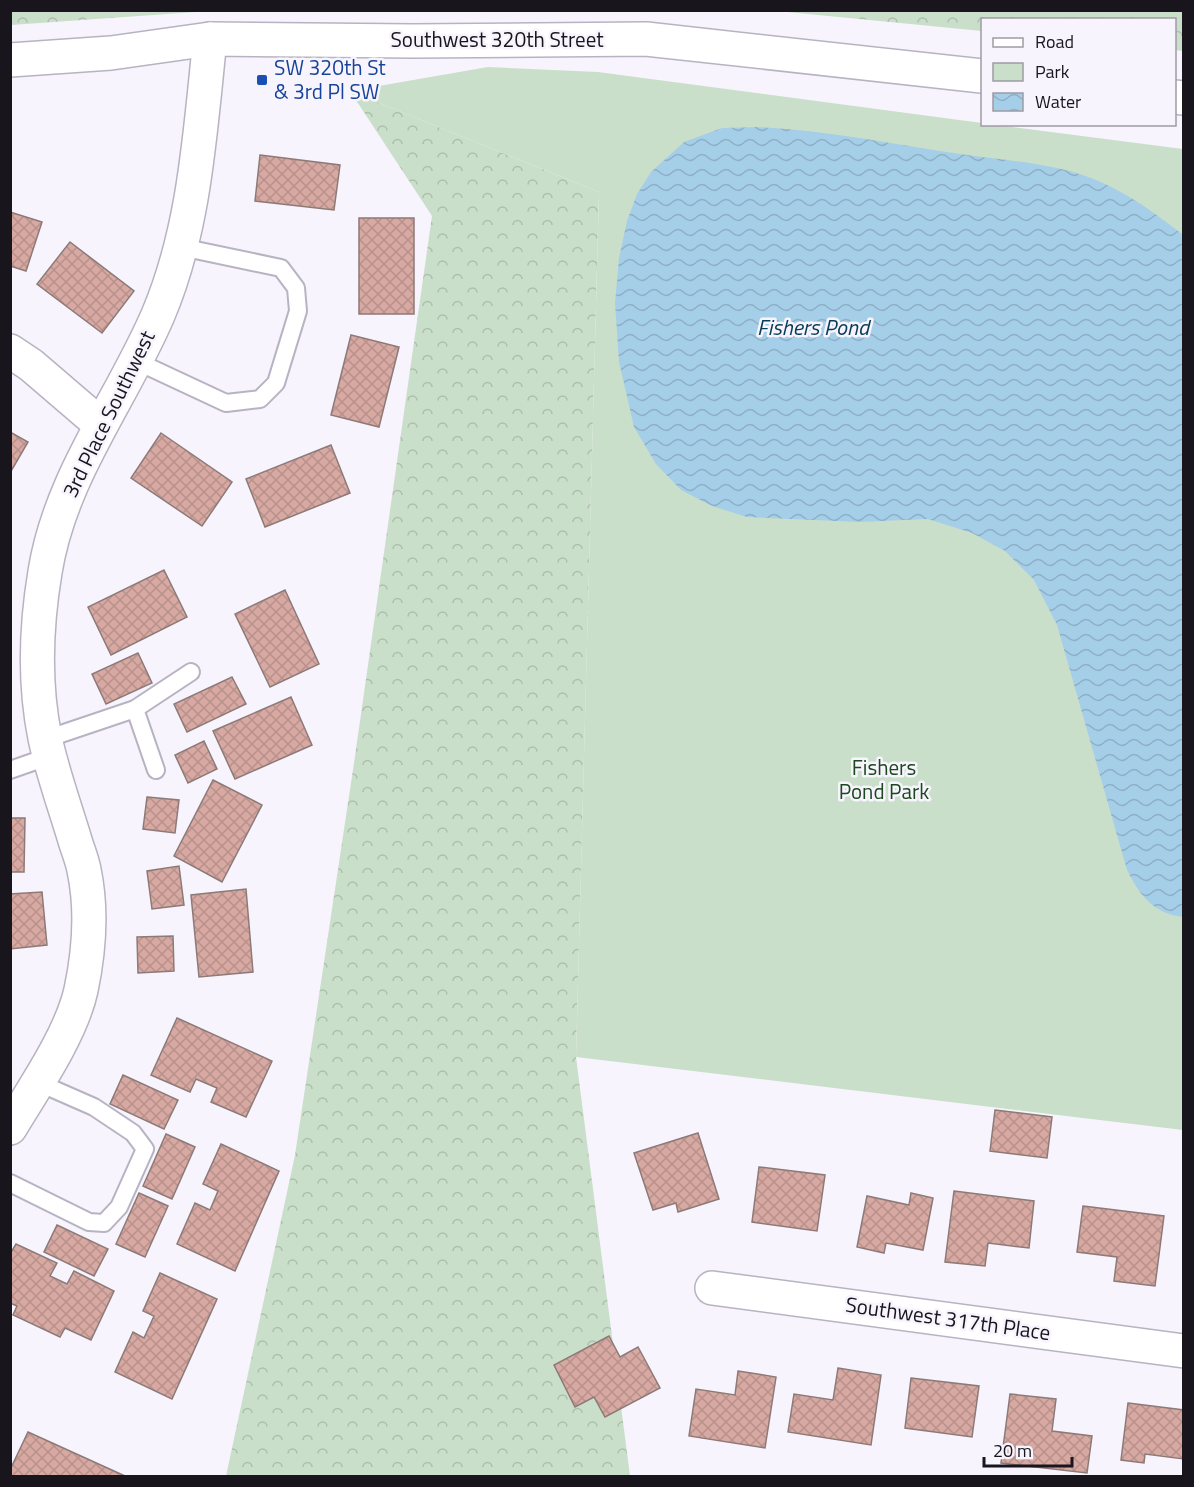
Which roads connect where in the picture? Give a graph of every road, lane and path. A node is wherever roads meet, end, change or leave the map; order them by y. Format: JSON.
{"nodes":[{"id":1,"x":210,"y":39,"type":"junction"},
{"id":2,"x":10,"y":60,"type":"edge"},
{"id":3,"x":981,"y":76,"type":"edge"},
{"id":4,"x":181,"y":247,"type":"junction"},
{"id":5,"x":10,"y":351,"type":"edge"},
{"id":6,"x":136,"y":361,"type":"junction"},
{"id":7,"x":101,"y":426,"type":"junction"},
{"id":8,"x":191,"y":672,"type":"dead end"},
{"id":9,"x":135,"y":709,"type":"junction"},
{"id":10,"x":48,"y":748,"type":"junction"},
{"id":11,"x":10,"y":770,"type":"edge"},
{"id":12,"x":156,"y":770,"type":"dead end"},
{"id":13,"x":37,"y":1082,"type":"junction"},
{"id":14,"x":10,"y":1128,"type":"edge"},
{"id":15,"x":10,"y":1183,"type":"edge"},
{"id":16,"x":712,"y":1288,"type":"dead end"},
{"id":17,"x":1184,"y":1351,"type":"edge"}],
"edges":[{"from":1,"to":2,"type":"street","name":"Southwest 320th Street"},
{"from":1,"to":3,"type":"street","name":"Southwest 320th Street"},
{"from":1,"to":4,"type":"street","name":"3rd Place Southwest"},
{"from":4,"to":6,"type":"street","name":"3rd Place Southwest"},
{"from":4,"to":6,"type":"lane"},
{"from":5,"to":7,"type":"street"},
{"from":6,"to":7,"type":"street","name":"3rd Place Southwest"},
{"from":7,"to":10,"type":"street","name":"3rd Place Southwest"},
{"from":8,"to":9,"type":"lane"},
{"from":9,"to":10,"type":"lane"},
{"from":9,"to":12,"type":"lane"},
{"from":10,"to":11,"type":"lane"},
{"from":10,"to":13,"type":"street","name":"3rd Place Southwest"},
{"from":13,"to":14,"type":"street","name":"3rd Place Southwest"},
{"from":13,"to":15,"type":"lane"},
{"from":16,"to":17,"type":"street","name":"Southwest 317th Place"}]}
